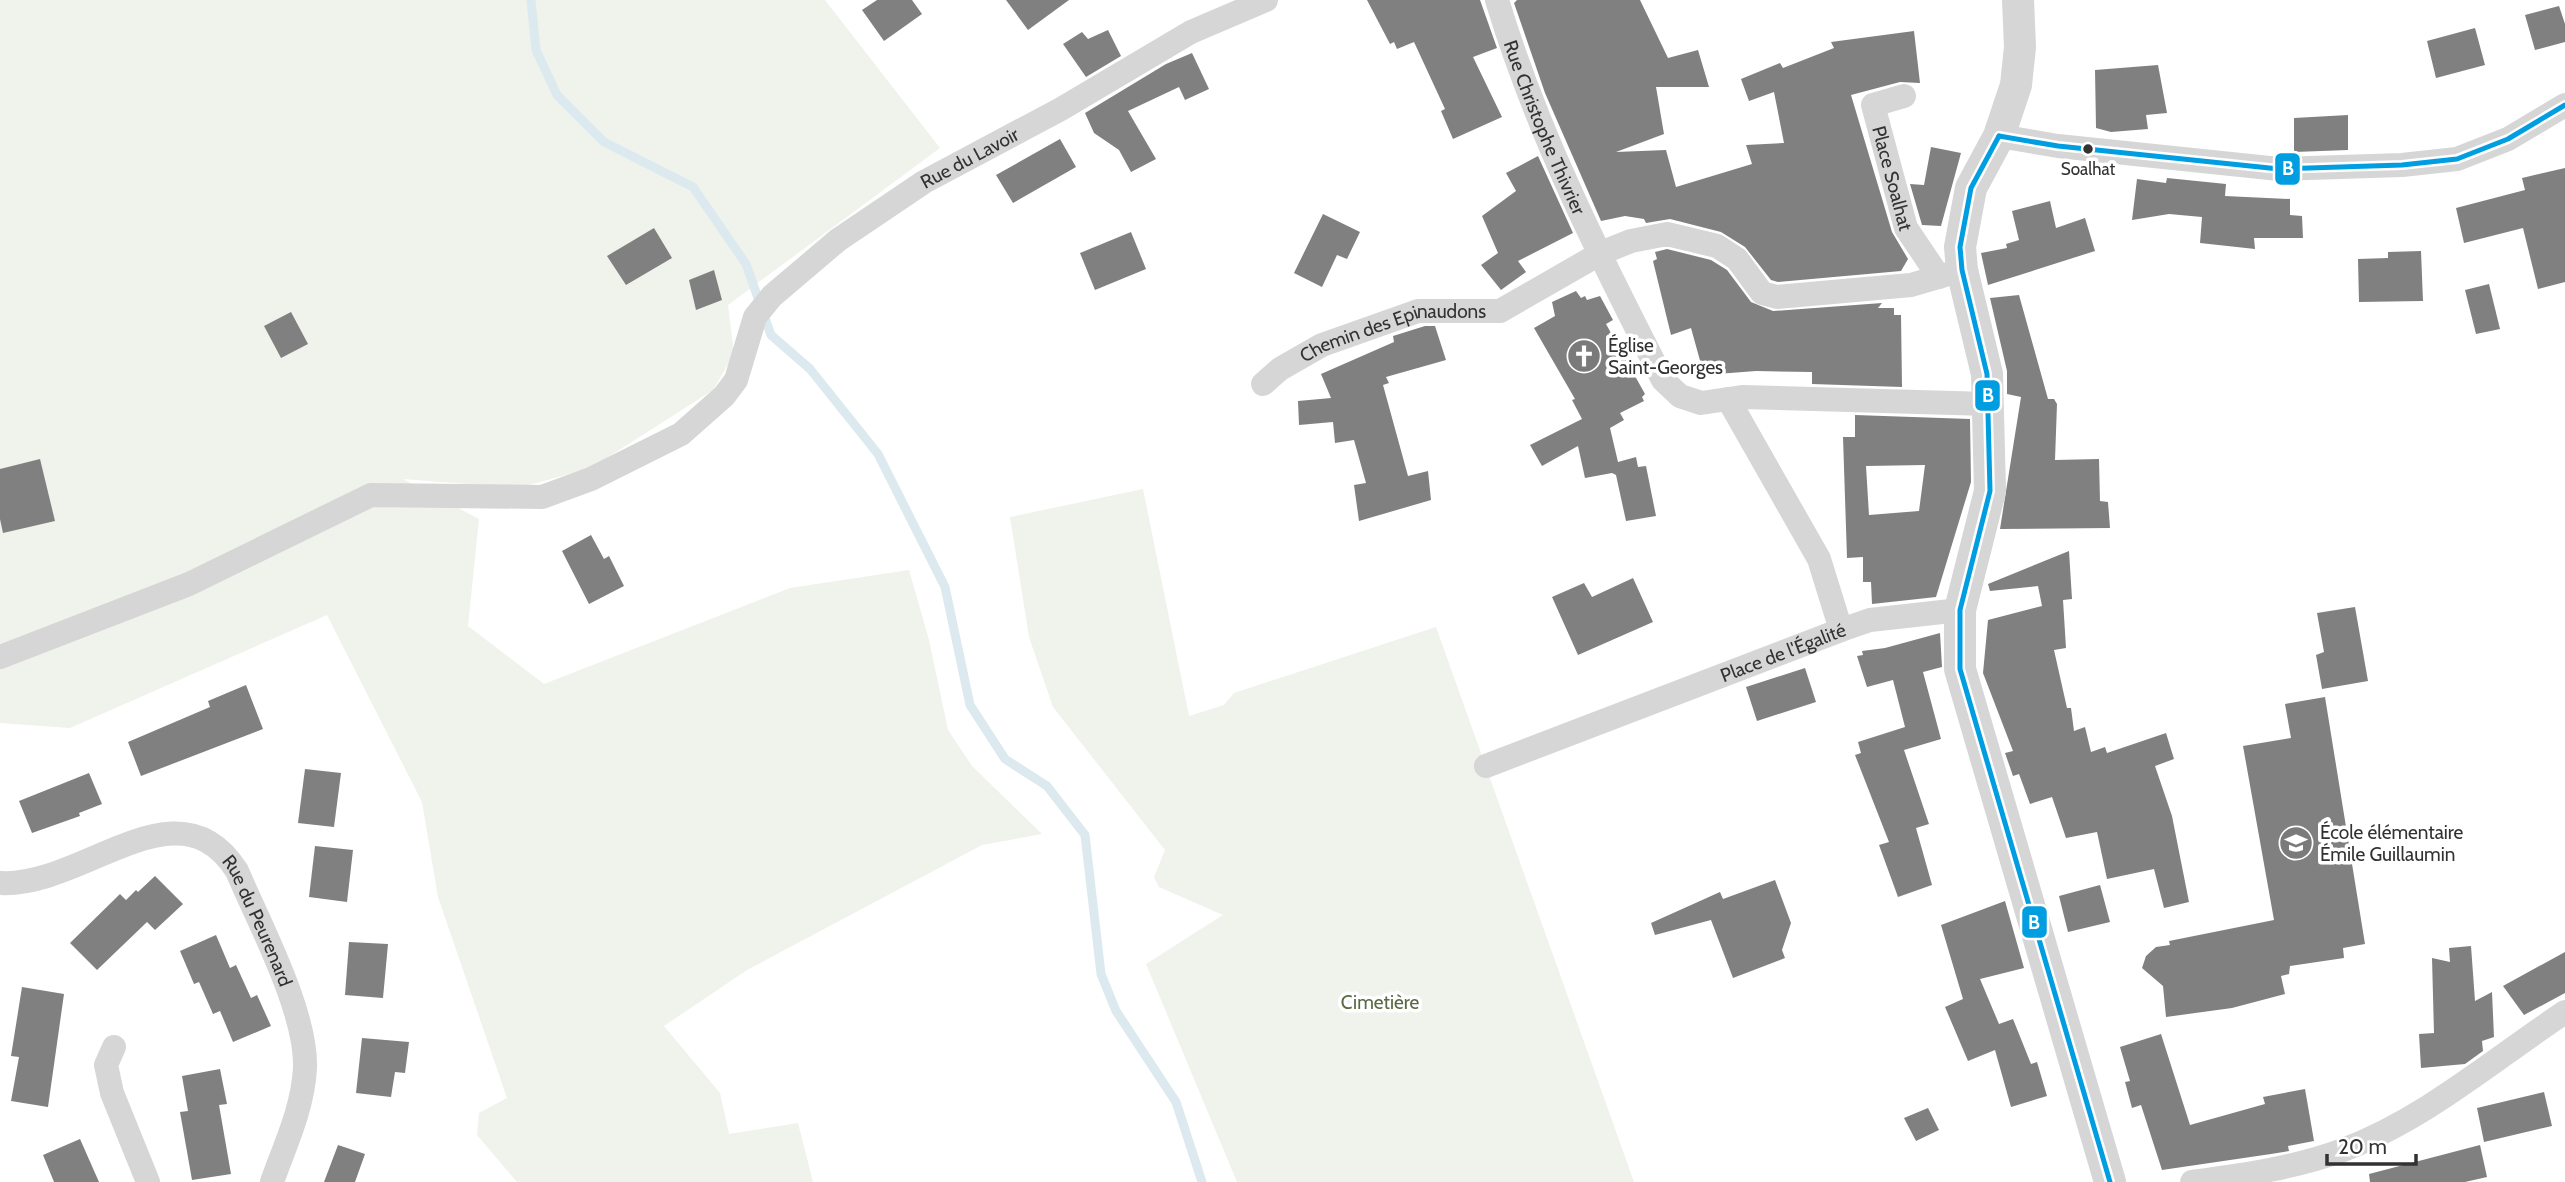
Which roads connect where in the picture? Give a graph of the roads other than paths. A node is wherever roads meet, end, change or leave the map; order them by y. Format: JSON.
{"nodes":[{"id":1,"x":1266,"y":0,"type":"edge"},
{"id":2,"x":1497,"y":0,"type":"edge"},
{"id":3,"x":2018,"y":0,"type":"edge"},
{"id":4,"x":1904,"y":96,"type":"dead end"},
{"id":5,"x":2565,"y":105,"type":"edge"},
{"id":6,"x":1999,"y":136,"type":"junction"},
{"id":7,"x":1601,"y":253,"type":"junction"},
{"id":8,"x":1951,"y":273,"type":"junction"},
{"id":9,"x":1263,"y":384,"type":"dead end"},
{"id":10,"x":1728,"y":399,"type":"junction"},
{"id":11,"x":1988,"y":404,"type":"junction"},
{"id":12,"x":1960,"y":610,"type":"junction"},
{"id":13,"x":1842,"y":630,"type":"junction"},
{"id":14,"x":0,"y":657,"type":"edge"},
{"id":15,"x":1486,"y":766,"type":"dead end"},
{"id":16,"x":0,"y":883,"type":"edge"},
{"id":17,"x":2565,"y":1012,"type":"edge"},
{"id":18,"x":114,"y":1047,"type":"dead end"},
{"id":19,"x":148,"y":1182,"type":"edge"},
{"id":20,"x":272,"y":1182,"type":"edge"},
{"id":21,"x":2110,"y":1182,"type":"edge"},
{"id":22,"x":2192,"y":1182,"type":"edge"}],
"edges":[{"from":1,"to":14,"type":"street","name":"Rue du Lavoir"},
{"from":2,"to":7,"type":"street","name":"Rue Christophe Thivrier"},
{"from":3,"to":6,"type":"street"},
{"from":4,"to":8,"type":"street","name":"Place Soalhat"},
{"from":5,"to":6,"type":"street"},
{"from":6,"to":8,"type":"street"},
{"from":7,"to":8,"type":"street","name":"Chemin des Epinaudons"},
{"from":7,"to":9,"type":"street","name":"Chemin des Epinaudons"},
{"from":7,"to":10,"type":"street"},
{"from":8,"to":11,"type":"street"},
{"from":10,"to":11,"type":"street"},
{"from":10,"to":13,"type":"street","name":"Place de l'Égalité"},
{"from":11,"to":12,"type":"street"},
{"from":12,"to":13,"type":"street"},
{"from":12,"to":21,"type":"street"},
{"from":13,"to":15,"type":"street","name":"Place de l'Égalité"},
{"from":16,"to":20,"type":"street","name":"Rue du Peurenard"},
{"from":17,"to":22,"type":"street"},
{"from":18,"to":19,"type":"street"}]}
